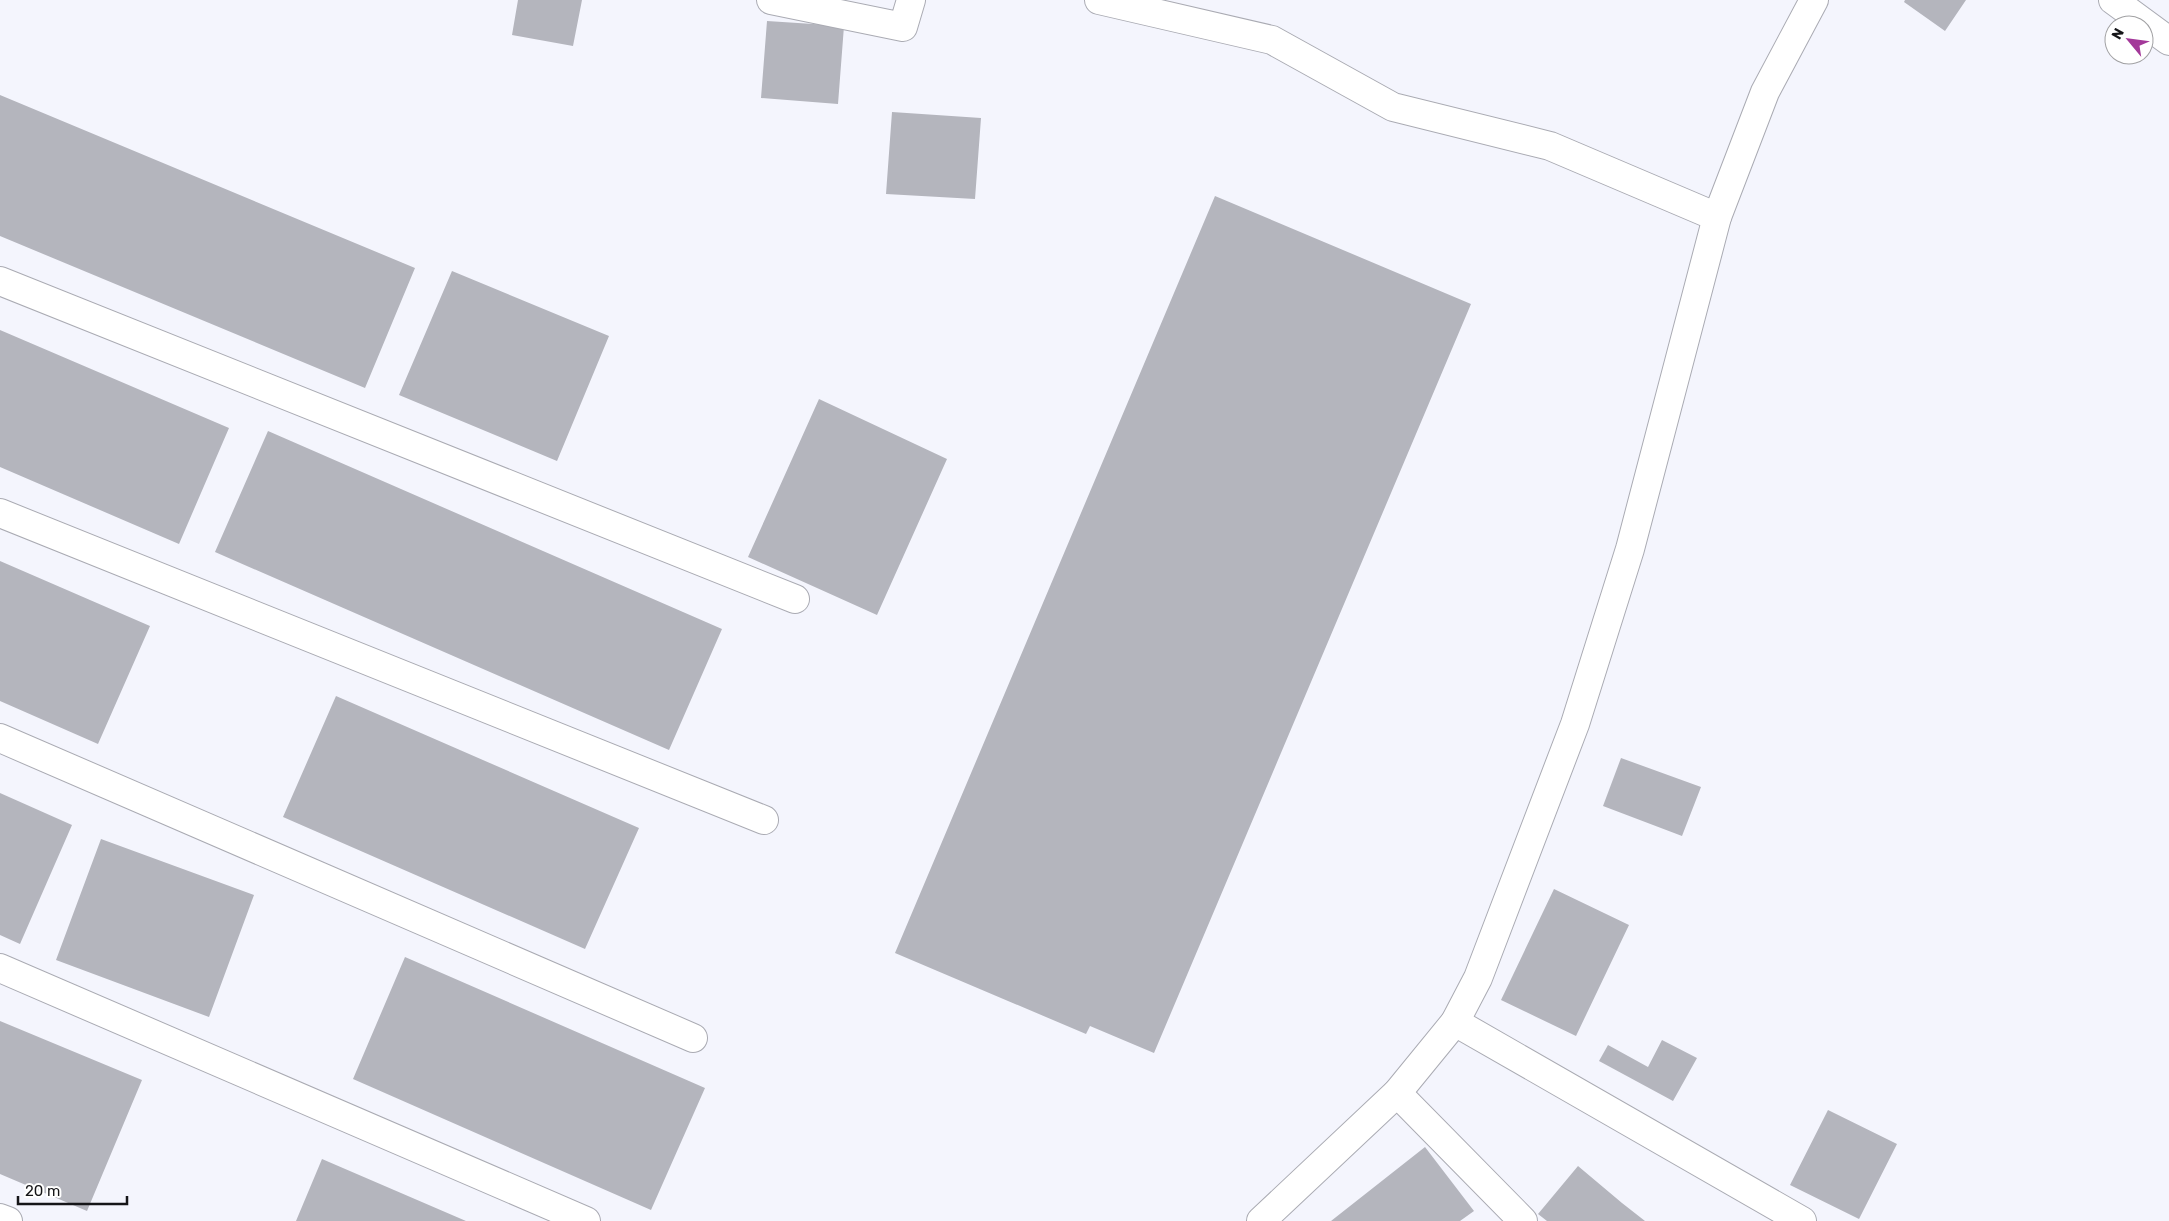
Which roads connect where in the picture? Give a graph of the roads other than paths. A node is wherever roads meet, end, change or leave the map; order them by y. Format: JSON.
{"nodes":[{"id":1,"x":771,"y":0,"type":"edge"},
{"id":2,"x":910,"y":0,"type":"edge"},
{"id":3,"x":1099,"y":0,"type":"edge"},
{"id":4,"x":1814,"y":0,"type":"edge"},
{"id":5,"x":2113,"y":0,"type":"edge"},
{"id":6,"x":2169,"y":41,"type":"edge"},
{"id":7,"x":1717,"y":217,"type":"junction"},
{"id":8,"x":0,"y":281,"type":"edge"},
{"id":9,"x":0,"y":513,"type":"edge"},
{"id":10,"x":795,"y":599,"type":"dead end"},
{"id":11,"x":0,"y":738,"type":"edge"},
{"id":12,"x":764,"y":820,"type":"dead end"},
{"id":13,"x":0,"y":968,"type":"edge"},
{"id":14,"x":1455,"y":1022,"type":"junction"},
{"id":15,"x":693,"y":1038,"type":"dead end"},
{"id":16,"x":1397,"y":1092,"type":"junction"},
{"id":17,"x":0,"y":1218,"type":"edge"},
{"id":18,"x":8,"y":1221,"type":"edge"},
{"id":19,"x":586,"y":1221,"type":"edge"},
{"id":20,"x":1261,"y":1221,"type":"edge"},
{"id":21,"x":1523,"y":1221,"type":"edge"},
{"id":22,"x":1802,"y":1221,"type":"edge"}],
"edges":[{"from":1,"to":2,"type":"street"},
{"from":3,"to":7,"type":"street"},
{"from":4,"to":7,"type":"street"},
{"from":5,"to":6,"type":"street"},
{"from":7,"to":14,"type":"street"},
{"from":8,"to":10,"type":"street"},
{"from":9,"to":12,"type":"street"},
{"from":11,"to":15,"type":"street"},
{"from":13,"to":19,"type":"street"},
{"from":14,"to":16,"type":"street"},
{"from":14,"to":22,"type":"street"},
{"from":16,"to":20,"type":"street"},
{"from":16,"to":21,"type":"street"},
{"from":17,"to":18,"type":"street"}]}
